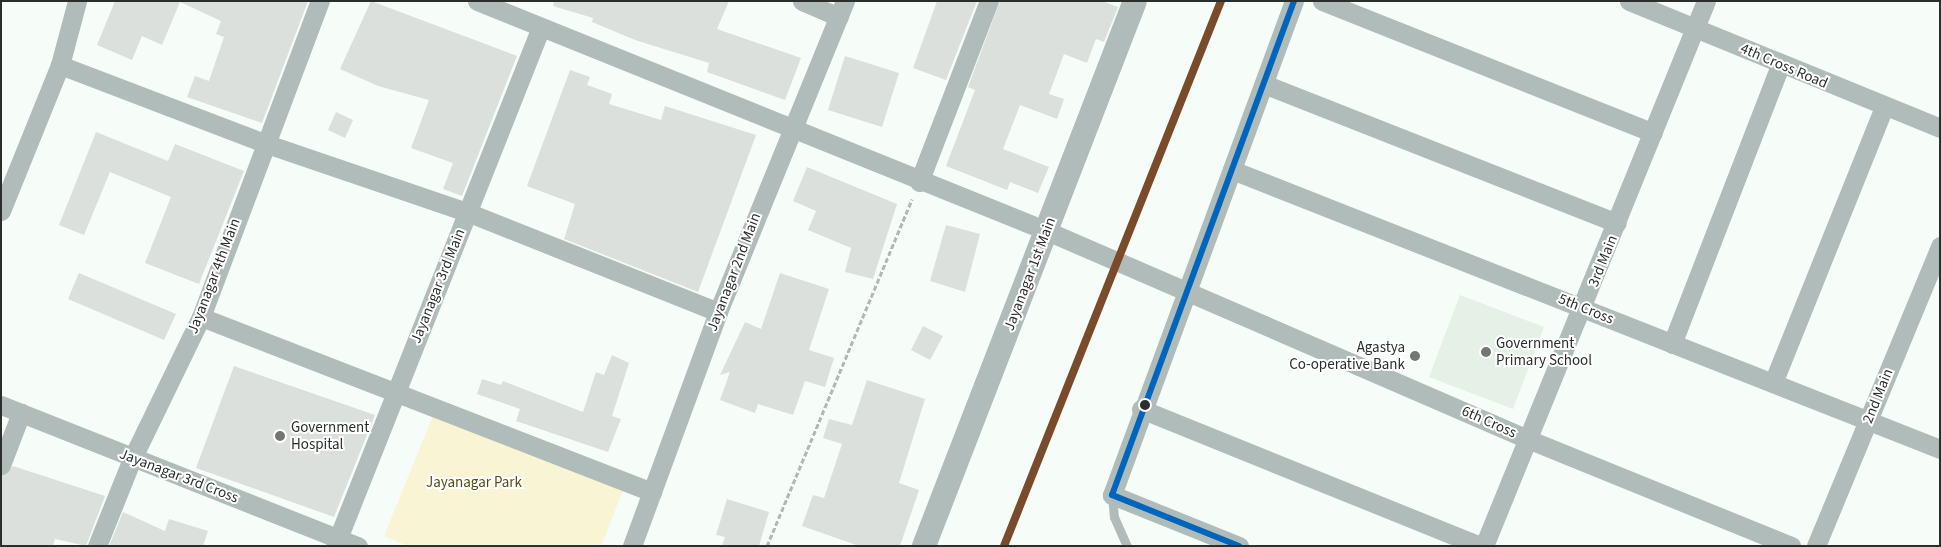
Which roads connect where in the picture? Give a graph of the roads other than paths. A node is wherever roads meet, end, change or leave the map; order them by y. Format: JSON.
{"nodes":[{"id":1,"x":77,"y":1,"type":"edge"},
{"id":2,"x":320,"y":1,"type":"edge"},
{"id":3,"x":477,"y":1,"type":"edge"},
{"id":4,"x":802,"y":1,"type":"edge"},
{"id":5,"x":989,"y":1,"type":"edge"},
{"id":6,"x":1136,"y":1,"type":"edge"},
{"id":7,"x":1294,"y":1,"type":"edge"},
{"id":8,"x":1322,"y":1,"type":"edge"},
{"id":9,"x":1629,"y":1,"type":"edge"},
{"id":10,"x":1706,"y":1,"type":"edge"},
{"id":11,"x":842,"y":9,"type":"edge"},
{"id":12,"x":541,"y":27,"type":"junction"},
{"id":13,"x":1695,"y":28,"type":"junction"},
{"id":14,"x":60,"y":65,"type":"junction"},
{"id":15,"x":1780,"y":65,"type":"junction"},
{"id":16,"x":1264,"y":84,"type":"junction"},
{"id":17,"x":1884,"y":106,"type":"junction"},
{"id":18,"x":1940,"y":128,"type":"edge"},
{"id":19,"x":790,"y":129,"type":"junction"},
{"id":20,"x":1653,"y":133,"type":"junction"},
{"id":21,"x":264,"y":143,"type":"junction"},
{"id":22,"x":1232,"y":170,"type":"junction"},
{"id":23,"x":919,"y":182,"type":"junction"},
{"id":24,"x":1,"y":211,"type":"edge"},
{"id":25,"x":467,"y":212,"type":"junction"},
{"id":26,"x":1618,"y":223,"type":"junction"},
{"id":27,"x":1047,"y":230,"type":"junction"},
{"id":28,"x":1940,"y":246,"type":"edge"},
{"id":29,"x":1190,"y":291,"type":"junction"},
{"id":30,"x":1584,"y":308,"type":"junction"},
{"id":31,"x":718,"y":312,"type":"junction"},
{"id":32,"x":201,"y":317,"type":"junction"},
{"id":33,"x":1672,"y":344,"type":"junction"},
{"id":34,"x":1773,"y":383,"type":"junction"},
{"id":35,"x":395,"y":393,"type":"junction"},
{"id":36,"x":1,"y":405,"type":"edge"},
{"id":37,"x":1141,"y":409,"type":"junction"},
{"id":38,"x":21,"y":413,"type":"junction"},
{"id":39,"x":1868,"y":421,"type":"junction"},
{"id":40,"x":1530,"y":440,"type":"junction"},
{"id":41,"x":1940,"y":449,"type":"edge"},
{"id":42,"x":132,"y":459,"type":"junction"},
{"id":43,"x":1,"y":465,"type":"edge"},
{"id":44,"x":652,"y":492,"type":"junction"},
{"id":45,"x":1112,"y":495,"type":"junction"},
{"id":46,"x":337,"y":542,"type":"edge"},
{"id":47,"x":97,"y":546,"type":"edge"},
{"id":48,"x":358,"y":546,"type":"edge"},
{"id":49,"x":632,"y":546,"type":"edge"},
{"id":50,"x":924,"y":546,"type":"edge"},
{"id":51,"x":1127,"y":546,"type":"edge"},
{"id":52,"x":1239,"y":546,"type":"edge"},
{"id":53,"x":1482,"y":546,"type":"edge"},
{"id":54,"x":1791,"y":546,"type":"edge"},
{"id":55,"x":1816,"y":546,"type":"edge"}],
"edges":[{"from":1,"to":14,"type":"street"},
{"from":2,"to":21,"type":"street","name":"Jayanagar 4th Main"},
{"from":3,"to":12,"type":"street","name":"6th Cross"},
{"from":4,"to":11,"type":"street"},
{"from":5,"to":23,"type":"street"},
{"from":6,"to":27,"type":"street","name":"Jayanagar 1st Main"},
{"from":7,"to":16,"type":"street"},
{"from":8,"to":20,"type":"street"},
{"from":9,"to":13,"type":"street","name":"4th Cross Road"},
{"from":10,"to":13,"type":"street","name":"3rd Main"},
{"from":11,"to":19,"type":"street","name":"Jayanagar 2nd Main"},
{"from":12,"to":19,"type":"street","name":"6th Cross"},
{"from":12,"to":25,"type":"street","name":"Jayanagar 3rd Main"},
{"from":13,"to":15,"type":"street","name":"4th Cross Road"},
{"from":13,"to":20,"type":"street","name":"3rd Main"},
{"from":14,"to":21,"type":"street"},
{"from":14,"to":24,"type":"street"},
{"from":15,"to":17,"type":"street","name":"4th Cross Road"},
{"from":15,"to":33,"type":"street"},
{"from":16,"to":22,"type":"street"},
{"from":16,"to":26,"type":"street"},
{"from":17,"to":18,"type":"street","name":"4th Cross Road"},
{"from":17,"to":34,"type":"street"},
{"from":19,"to":23,"type":"street","name":"6th Cross"},
{"from":19,"to":31,"type":"street","name":"Jayanagar 2nd Main"},
{"from":20,"to":26,"type":"street","name":"3rd Main"},
{"from":21,"to":25,"type":"street"},
{"from":21,"to":32,"type":"street","name":"Jayanagar 4th Main"},
{"from":22,"to":29,"type":"street"},
{"from":22,"to":30,"type":"street","name":"5th Cross"},
{"from":23,"to":27,"type":"street","name":"6th Cross"},
{"from":25,"to":31,"type":"street"},
{"from":25,"to":35,"type":"street","name":"Jayanagar 3rd Main"},
{"from":26,"to":30,"type":"street","name":"3rd Main"},
{"from":27,"to":29,"type":"street","name":"6th Cross"},
{"from":27,"to":50,"type":"street","name":"Jayanagar 1st Main"},
{"from":28,"to":39,"type":"street","name":"2nd Main"},
{"from":29,"to":37,"type":"street"},
{"from":29,"to":40,"type":"street","name":"6th Cross"},
{"from":30,"to":33,"type":"street","name":"5th Cross"},
{"from":30,"to":40,"type":"street","name":"3rd Main"},
{"from":31,"to":44,"type":"street","name":"Jayanagar 2nd Main"},
{"from":32,"to":35,"type":"street"},
{"from":32,"to":42,"type":"street","name":"Jayanagar 4th Main"},
{"from":33,"to":34,"type":"street","name":"5th Cross"},
{"from":34,"to":39,"type":"street","name":"5th Cross"},
{"from":35,"to":44,"type":"street"},
{"from":35,"to":46,"type":"street","name":"Jayanagar 3rd Main"},
{"from":36,"to":38,"type":"street","name":"Jayanagar 3rd Cross"},
{"from":37,"to":45,"type":"street"},
{"from":37,"to":53,"type":"street"},
{"from":38,"to":42,"type":"street","name":"Jayanagar 3rd Cross"},
{"from":38,"to":43,"type":"street"},
{"from":39,"to":41,"type":"street","name":"5th Cross"},
{"from":39,"to":55,"type":"street","name":"2nd Main"},
{"from":40,"to":53,"type":"street","name":"3rd Main"},
{"from":40,"to":54,"type":"street","name":"6th Cross"},
{"from":42,"to":46,"type":"street","name":"Jayanagar 3rd Cross"},
{"from":42,"to":47,"type":"street","name":"Jayanagar 4th Main"},
{"from":44,"to":49,"type":"street","name":"Jayanagar 2nd Main"},
{"from":45,"to":51,"type":"lane"},
{"from":45,"to":52,"type":"street"},
{"from":46,"to":48,"type":"street","name":"Jayanagar 3rd Cross"}]}
